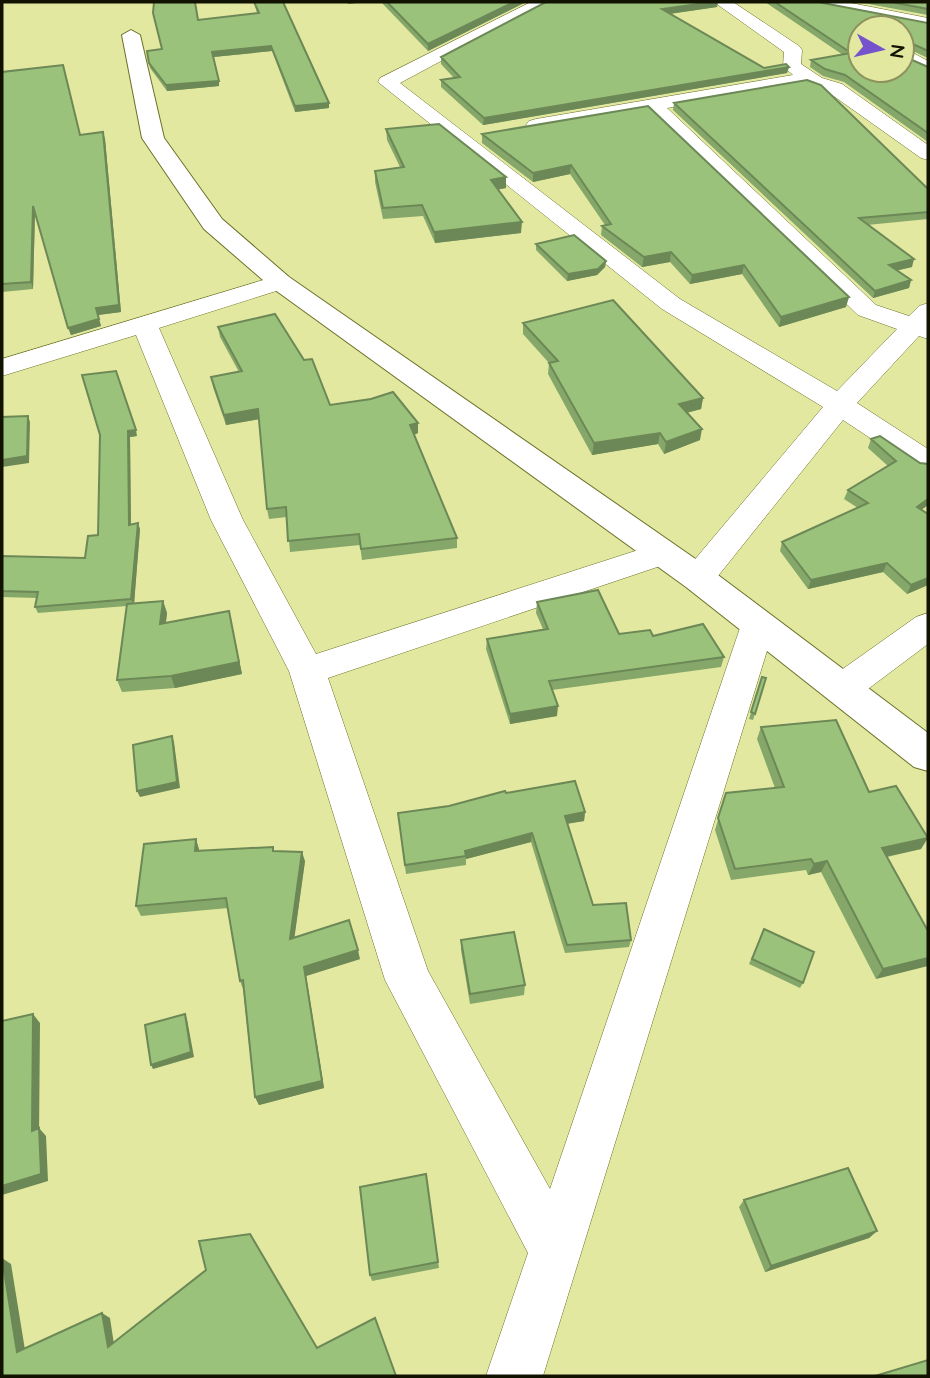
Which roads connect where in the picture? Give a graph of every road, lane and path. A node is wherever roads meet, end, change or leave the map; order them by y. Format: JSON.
{"nodes":[{"id":1,"x":543,"y":2,"type":"edge"},
{"id":2,"x":722,"y":2,"type":"edge"},
{"id":3,"x":822,"y":2,"type":"edge"},
{"id":4,"x":846,"y":17,"type":"edge"},
{"id":5,"x":928,"y":23,"type":"edge"},
{"id":6,"x":131,"y":35,"type":"dead end"},
{"id":7,"x":810,"y":78,"type":"junction"},
{"id":8,"x":652,"y":106,"type":"junction"},
{"id":9,"x":514,"y":129,"type":"edge"},
{"id":10,"x":487,"y":134,"type":"edge"},
{"id":11,"x":459,"y":138,"type":"junction"},
{"id":12,"x":928,"y":154,"type":"edge"},
{"id":13,"x":280,"y":282,"type":"junction"},
{"id":14,"x":923,"y":323,"type":"edge"},
{"id":15,"x":145,"y":325,"type":"junction"},
{"id":16,"x":2,"y":368,"type":"edge"},
{"id":17,"x":840,"y":405,"type":"junction"},
{"id":18,"x":928,"y":462,"type":"edge"},
{"id":19,"x":663,"y":553,"type":"junction"},
{"id":20,"x":698,"y":578,"type":"junction"},
{"id":21,"x":758,"y":625,"type":"junction"},
{"id":22,"x":928,"y":626,"type":"edge"},
{"id":23,"x":307,"y":671,"type":"junction"},
{"id":24,"x":843,"y":688,"type":"junction"},
{"id":25,"x":928,"y":755,"type":"edge"},
{"id":26,"x":556,"y":1252,"type":"junction"},
{"id":27,"x":515,"y":1376,"type":"edge"}],
"edges":[{"from":1,"to":11,"type":"street"},
{"from":2,"to":7,"type":"street"},
{"from":3,"to":4,"type":"street"},
{"from":3,"to":5,"type":"street"},
{"from":6,"to":13,"type":"street"},
{"from":7,"to":8,"type":"street"},
{"from":7,"to":12,"type":"street"},
{"from":8,"to":9,"type":"street"},
{"from":8,"to":14,"type":"street"},
{"from":10,"to":11,"type":"street"},
{"from":11,"to":17,"type":"street"},
{"from":13,"to":15,"type":"street"},
{"from":13,"to":19,"type":"street"},
{"from":14,"to":17,"type":"street"},
{"from":15,"to":16,"type":"street"},
{"from":15,"to":23,"type":"street"},
{"from":17,"to":18,"type":"street"},
{"from":17,"to":20,"type":"street"},
{"from":19,"to":20,"type":"street"},
{"from":19,"to":23,"type":"street"},
{"from":20,"to":21,"type":"street"},
{"from":21,"to":24,"type":"street"},
{"from":21,"to":26,"type":"street"},
{"from":22,"to":24,"type":"street"},
{"from":23,"to":26,"type":"street"},
{"from":24,"to":25,"type":"street"},
{"from":26,"to":27,"type":"street"}]}
